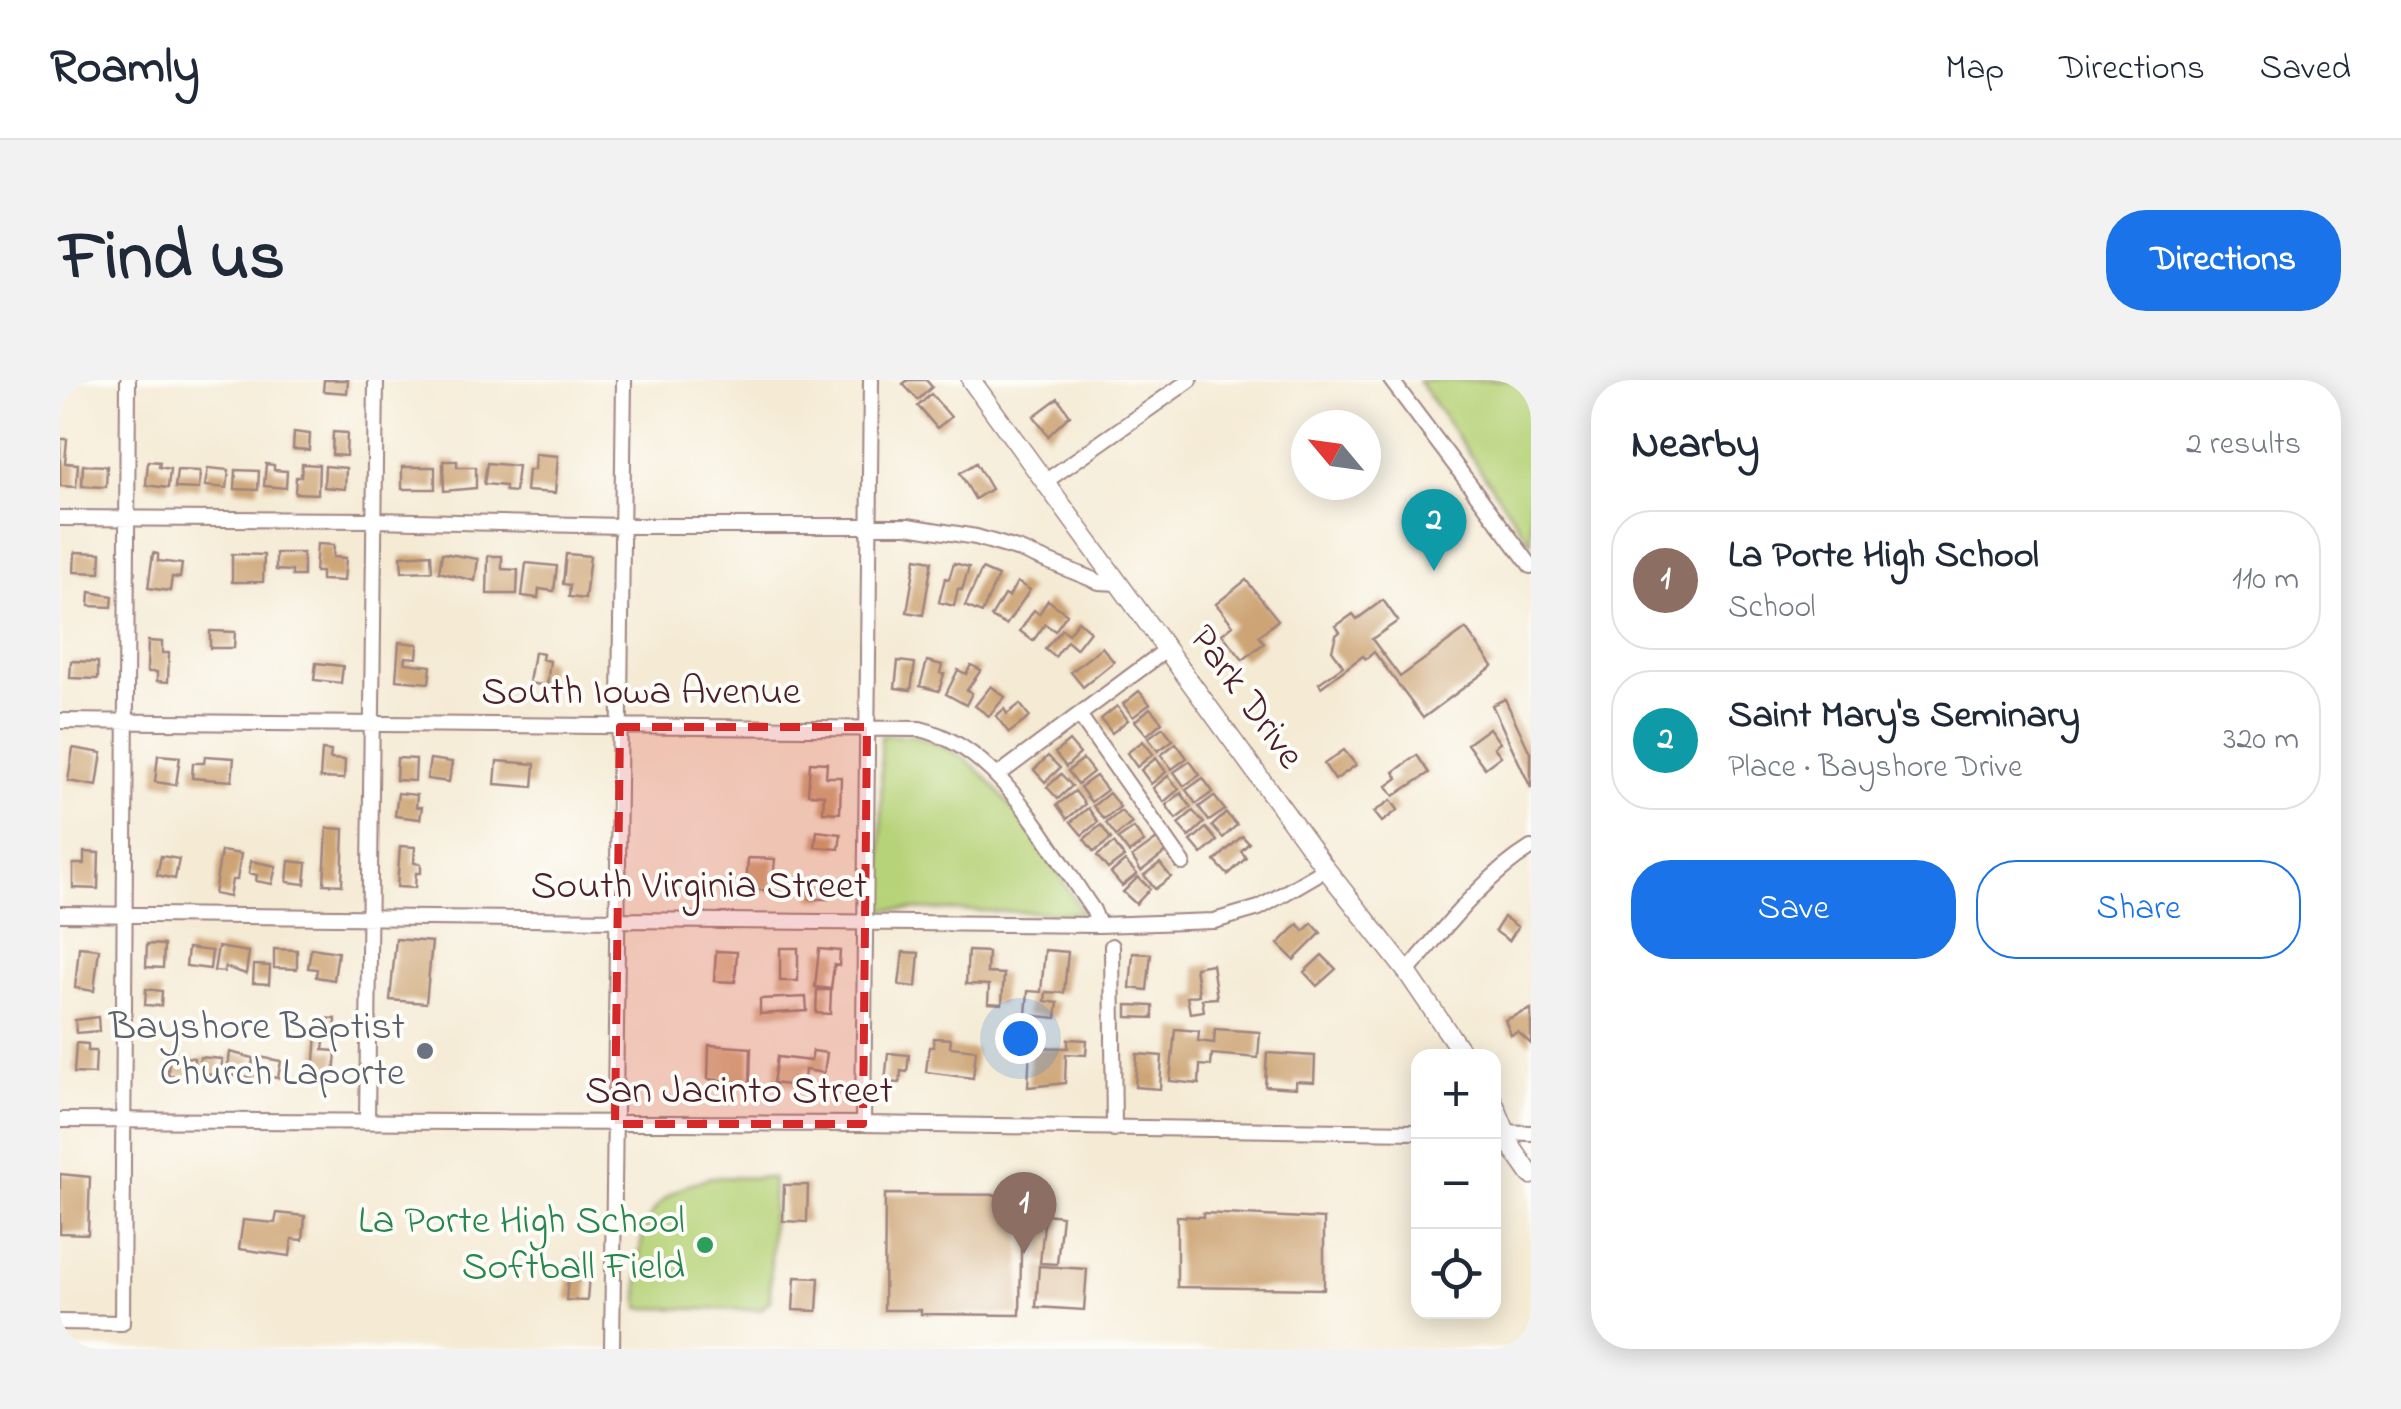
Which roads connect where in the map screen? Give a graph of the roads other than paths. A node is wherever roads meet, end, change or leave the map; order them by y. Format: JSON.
{"nodes":[{"id":1,"x":128,"y":380,"type":"edge"},
{"id":2,"x":376,"y":380,"type":"edge"},
{"id":3,"x":624,"y":380,"type":"edge"},
{"id":4,"x":872,"y":380,"type":"edge"},
{"id":5,"x":971,"y":380,"type":"edge"},
{"id":6,"x":1190,"y":380,"type":"edge"},
{"id":7,"x":1392,"y":380,"type":"edge"},
{"id":8,"x":1046,"y":481,"type":"junction"},
{"id":9,"x":60,"y":518,"type":"edge"},
{"id":10,"x":127,"y":519,"type":"junction"},
{"id":11,"x":374,"y":520,"type":"junction"},
{"id":12,"x":870,"y":525,"type":"junction"},
{"id":13,"x":622,"y":526,"type":"junction"},
{"id":14,"x":1531,"y":566,"type":"edge"},
{"id":15,"x":1118,"y":583,"type":"junction"},
{"id":16,"x":1166,"y":650,"type":"junction"},
{"id":17,"x":1079,"y":715,"type":"junction"},
{"id":18,"x":60,"y":721,"type":"edge"},
{"id":19,"x":124,"y":721,"type":"junction"},
{"id":20,"x":372,"y":722,"type":"junction"},
{"id":21,"x":867,"y":727,"type":"junction"},
{"id":22,"x":620,"y":728,"type":"junction"},
{"id":23,"x":998,"y":774,"type":"junction"},
{"id":24,"x":1529,"y":852,"type":"edge"},
{"id":25,"x":1183,"y":863,"type":"dead end"},
{"id":26,"x":1326,"y":869,"type":"junction"},
{"id":27,"x":60,"y":914,"type":"edge"},
{"id":28,"x":124,"y":915,"type":"junction"},
{"id":29,"x":369,"y":917,"type":"junction"},
{"id":30,"x":618,"y":919,"type":"junction"},
{"id":31,"x":865,"y":920,"type":"junction"},
{"id":32,"x":1099,"y":925,"type":"junction"},
{"id":33,"x":1112,"y":946,"type":"dead end"},
{"id":34,"x":1408,"y":972,"type":"junction"},
{"id":35,"x":1459,"y":1049,"type":"edge"},
{"id":36,"x":60,"y":1120,"type":"edge"},
{"id":37,"x":122,"y":1120,"type":"junction"},
{"id":38,"x":366,"y":1120,"type":"junction"},
{"id":39,"x":615,"y":1124,"type":"junction"},
{"id":40,"x":863,"y":1124,"type":"junction"},
{"id":41,"x":1114,"y":1129,"type":"junction"},
{"id":42,"x":1411,"y":1132,"type":"edge"},
{"id":43,"x":1501,"y":1132,"type":"edge"},
{"id":44,"x":1531,"y":1132,"type":"edge"},
{"id":45,"x":1531,"y":1175,"type":"edge"},
{"id":46,"x":60,"y":1322,"type":"edge"},
{"id":47,"x":612,"y":1349,"type":"edge"}],
"edges":[{"from":1,"to":10,"type":"street"},
{"from":2,"to":11,"type":"street"},
{"from":3,"to":13,"type":"street"},
{"from":4,"to":12,"type":"street"},
{"from":5,"to":8,"type":"street","name":"Park Drive"},
{"from":6,"to":8,"type":"street"},
{"from":7,"to":14,"type":"street"},
{"from":8,"to":15,"type":"street","name":"Park Drive"},
{"from":9,"to":10,"type":"street"},
{"from":10,"to":11,"type":"street"},
{"from":10,"to":19,"type":"street"},
{"from":11,"to":13,"type":"street"},
{"from":11,"to":20,"type":"street"},
{"from":12,"to":13,"type":"street"},
{"from":12,"to":15,"type":"street"},
{"from":12,"to":21,"type":"street"},
{"from":13,"to":22,"type":"street"},
{"from":15,"to":16,"type":"street","name":"Park Drive"},
{"from":16,"to":17,"type":"street"},
{"from":16,"to":26,"type":"street","name":"Park Drive"},
{"from":17,"to":23,"type":"street"},
{"from":17,"to":25,"type":"street"},
{"from":18,"to":19,"type":"street","name":"South Iowa Avenue"},
{"from":19,"to":20,"type":"street","name":"South Iowa Avenue"},
{"from":19,"to":28,"type":"street"},
{"from":20,"to":22,"type":"street","name":"South Iowa Avenue"},
{"from":20,"to":29,"type":"street"},
{"from":21,"to":22,"type":"street","name":"South Iowa Avenue"},
{"from":21,"to":23,"type":"street","name":"South Iowa Avenue"},
{"from":21,"to":31,"type":"street"},
{"from":22,"to":30,"type":"street"},
{"from":23,"to":32,"type":"street","name":"South Iowa Avenue"},
{"from":24,"to":34,"type":"street"},
{"from":26,"to":32,"type":"street","name":"South Virginia Street"},
{"from":26,"to":34,"type":"street","name":"Park Drive"},
{"from":27,"to":28,"type":"street","name":"South Virginia Street"},
{"from":28,"to":29,"type":"street","name":"South Virginia Street"},
{"from":28,"to":37,"type":"street"},
{"from":29,"to":30,"type":"street","name":"South Virginia Street"},
{"from":29,"to":38,"type":"street"},
{"from":30,"to":31,"type":"street","name":"South Virginia Street"},
{"from":30,"to":39,"type":"street"},
{"from":31,"to":32,"type":"street","name":"South Virginia Street"},
{"from":31,"to":40,"type":"street"},
{"from":33,"to":41,"type":"street"},
{"from":34,"to":35,"type":"street","name":"Park Drive"},
{"from":36,"to":37,"type":"street","name":"San Jacinto Street"},
{"from":37,"to":38,"type":"street","name":"San Jacinto Street"},
{"from":37,"to":46,"type":"street"},
{"from":38,"to":39,"type":"street","name":"San Jacinto Street"},
{"from":39,"to":40,"type":"street","name":"San Jacinto Street"},
{"from":39,"to":47,"type":"street"},
{"from":40,"to":41,"type":"street","name":"San Jacinto Street"},
{"from":41,"to":42,"type":"street","name":"San Jacinto Street"},
{"from":43,"to":44,"type":"street"},
{"from":43,"to":45,"type":"street"}]}
